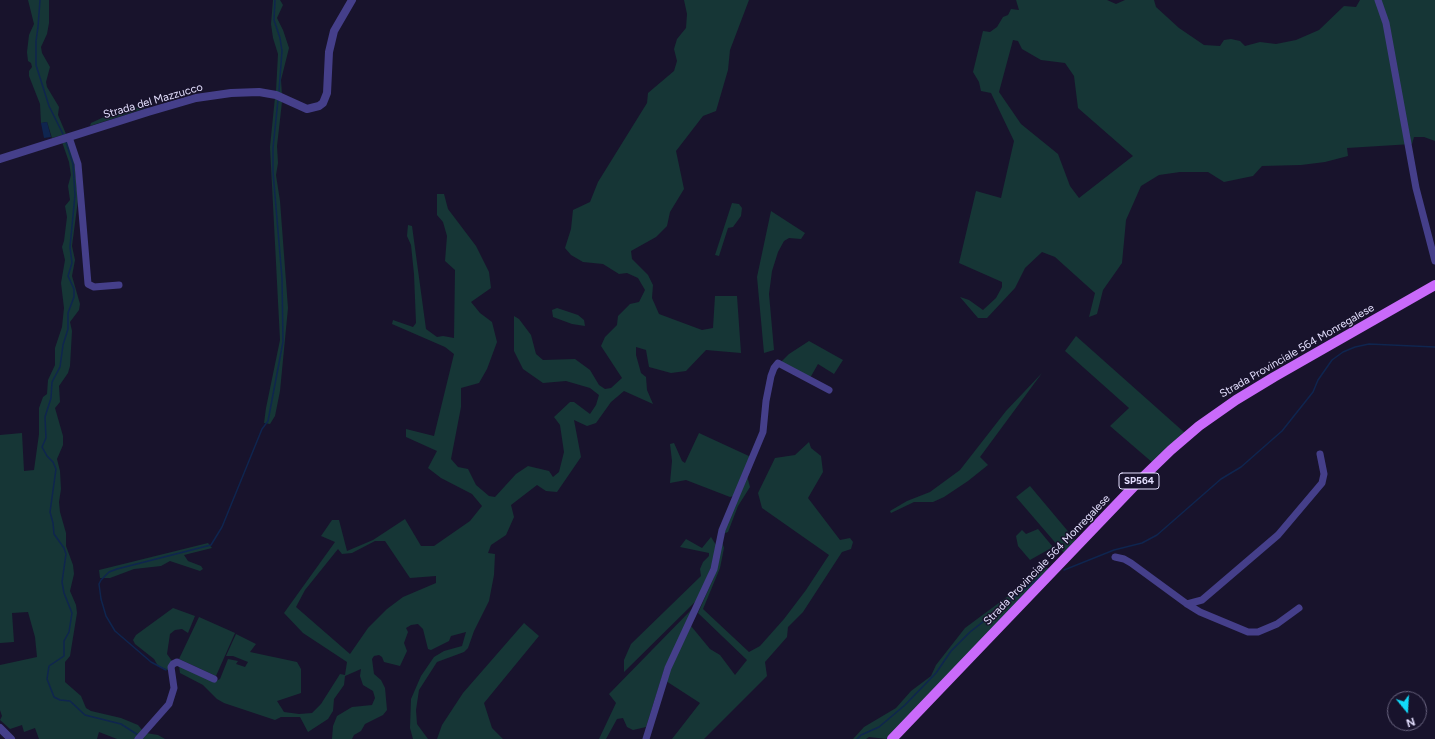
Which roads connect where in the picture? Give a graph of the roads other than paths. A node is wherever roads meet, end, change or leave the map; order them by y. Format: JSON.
{"nodes":[{"id":1,"x":352,"y":0,"type":"edge"},
{"id":2,"x":1378,"y":0,"type":"edge"},
{"id":3,"x":69,"y":137,"type":"junction"},
{"id":4,"x":0,"y":159,"type":"edge"},
{"id":5,"x":1435,"y":261,"type":"edge"},
{"id":6,"x":119,"y":285,"type":"dead end"},
{"id":7,"x":1435,"y":285,"type":"edge"},
{"id":8,"x":829,"y":390,"type":"dead end"},
{"id":9,"x":1320,"y":454,"type":"dead end"},
{"id":10,"x":1115,"y":557,"type":"dead end"},
{"id":11,"x":1187,"y":604,"type":"junction"},
{"id":12,"x":1299,"y":608,"type":"dead end"},
{"id":13,"x":214,"y":679,"type":"dead end"},
{"id":14,"x":0,"y":728,"type":"edge"},
{"id":15,"x":11,"y":739,"type":"edge"},
{"id":16,"x":138,"y":739,"type":"edge"},
{"id":17,"x":646,"y":739,"type":"edge"},
{"id":18,"x":892,"y":739,"type":"edge"}],
"edges":[{"from":1,"to":3,"type":"street","name":"Strada del Mazzucco"},
{"from":2,"to":5,"type":"street"},
{"from":3,"to":4,"type":"street","name":"Strada del Mazzucco"},
{"from":3,"to":6,"type":"street"},
{"from":7,"to":18,"type":"main road","name":"Strada Provinciale 564 Monregalese","number":"SP564"},
{"from":8,"to":17,"type":"street"},
{"from":9,"to":11,"type":"street"},
{"from":10,"to":11,"type":"street"},
{"from":11,"to":12,"type":"street"},
{"from":13,"to":16,"type":"street"},
{"from":14,"to":15,"type":"street"}]}
